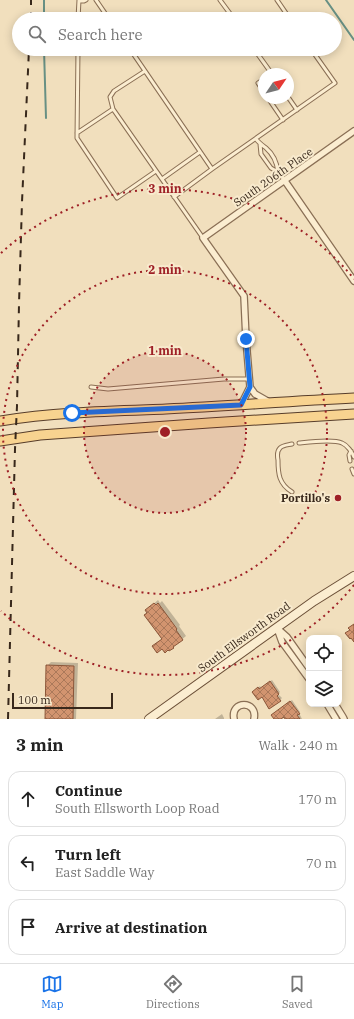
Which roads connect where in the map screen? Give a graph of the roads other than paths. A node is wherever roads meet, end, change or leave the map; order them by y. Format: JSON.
{"nodes":[{"id":1,"x":86,"y":0,"type":"edge"},
{"id":2,"x":96,"y":0,"type":"edge"},
{"id":3,"x":220,"y":0,"type":"edge"},
{"id":4,"x":277,"y":0,"type":"edge"},
{"id":5,"x":78,"y":1,"type":"edge"},
{"id":6,"x":78,"y":12,"type":"edge"},
{"id":7,"x":105,"y":12,"type":"edge"},
{"id":8,"x":229,"y":12,"type":"edge"},
{"id":9,"x":285,"y":12,"type":"edge"},
{"id":10,"x":78,"y":56,"type":"edge"},
{"id":11,"x":135,"y":56,"type":"edge"},
{"id":12,"x":259,"y":56,"type":"edge"},
{"id":13,"x":316,"y":56,"type":"edge"},
{"id":14,"x":268,"y":68,"type":"edge"},
{"id":15,"x":145,"y":71,"type":"junction"},
{"id":16,"x":272,"y":104,"type":"edge"},
{"id":17,"x":293,"y":104,"type":"edge"},
{"id":18,"x":113,"y":109,"type":"junction"},
{"id":19,"x":297,"y":110,"type":"junction"},
{"id":20,"x":283,"y":120,"type":"junction"},
{"id":21,"x":354,"y":131,"type":"edge"},
{"id":22,"x":77,"y":133,"type":"junction"},
{"id":23,"x":256,"y":139,"type":"junction"},
{"id":24,"x":260,"y":144,"type":"junction"},
{"id":25,"x":200,"y":152,"type":"junction"},
{"id":26,"x":212,"y":169,"type":"junction"},
{"id":27,"x":156,"y":171,"type":"junction"},
{"id":28,"x":278,"y":172,"type":"junction"},
{"id":29,"x":162,"y":179,"type":"junction"},
{"id":30,"x":285,"y":181,"type":"junction"},
{"id":31,"x":174,"y":197,"type":"junction"},
{"id":32,"x":203,"y":238,"type":"junction"},
{"id":33,"x":354,"y":281,"type":"edge"},
{"id":34,"x":250,"y":379,"type":"junction"},
{"id":35,"x":91,"y":387,"type":"dead end"},
{"id":36,"x":250,"y":387,"type":"junction"},
{"id":37,"x":354,"y":398,"type":"edge"},
{"id":38,"x":269,"y":402,"type":"junction"},
{"id":39,"x":241,"y":405,"type":"junction"},
{"id":40,"x":354,"y":414,"type":"edge"},
{"id":41,"x":0,"y":421,"type":"edge"},
{"id":42,"x":0,"y":441,"type":"edge"},
{"id":43,"x":299,"y":443,"type":"dead end"},
{"id":44,"x":292,"y":444,"type":"dead end"},
{"id":45,"x":351,"y":451,"type":"junction"},
{"id":46,"x":354,"y":457,"type":"edge"},
{"id":47,"x":350,"y":461,"type":"dead end"},
{"id":48,"x":352,"y":469,"type":"dead end"},
{"id":49,"x":354,"y":474,"type":"edge"},
{"id":50,"x":292,"y":492,"type":"dead end"},
{"id":51,"x":354,"y":576,"type":"edge"},
{"id":52,"x":277,"y":628,"type":"junction"},
{"id":53,"x":306,"y":664,"type":"edge"},
{"id":54,"x":306,"y":675,"type":"edge"},
{"id":55,"x":329,"y":707,"type":"edge"},
{"id":56,"x":337,"y":707,"type":"edge"},
{"id":57,"x":149,"y":719,"type":"edge"},
{"id":58,"x":234,"y":719,"type":"edge"},
{"id":59,"x":254,"y":719,"type":"edge"},
{"id":60,"x":336,"y":719,"type":"edge"},
{"id":61,"x":344,"y":719,"type":"edge"}],
"edges":[{"from":1,"to":5,"type":"lane"},
{"from":2,"to":7,"type":"lane"},
{"from":3,"to":8,"type":"lane"},
{"from":4,"to":9,"type":"lane"},
{"from":5,"to":6,"type":"lane"},
{"from":10,"to":22,"type":"lane"},
{"from":11,"to":15,"type":"lane"},
{"from":12,"to":14,"type":"lane"},
{"from":13,"to":19,"type":"lane"},
{"from":15,"to":18,"type":"lane"},
{"from":15,"to":25,"type":"lane"},
{"from":16,"to":20,"type":"lane"},
{"from":17,"to":19,"type":"lane"},
{"from":18,"to":22,"type":"lane"},
{"from":18,"to":27,"type":"lane"},
{"from":19,"to":20,"type":"lane"},
{"from":20,"to":23,"type":"lane"},
{"from":21,"to":30,"type":"street","name":"South 206th Place"},
{"from":22,"to":27,"type":"lane"},
{"from":23,"to":24,"type":"lane"},
{"from":23,"to":26,"type":"lane"},
{"from":24,"to":28,"type":"lane"},
{"from":24,"to":28,"type":"lane"},
{"from":25,"to":26,"type":"lane"},
{"from":25,"to":29,"type":"lane"},
{"from":26,"to":31,"type":"lane"},
{"from":27,"to":29,"type":"lane"},
{"from":28,"to":30,"type":"lane"},
{"from":29,"to":31,"type":"lane"},
{"from":30,"to":32,"type":"street","name":"South 206th Place"},
{"from":30,"to":33,"type":"street"},
{"from":31,"to":32,"type":"lane"},
{"from":32,"to":34,"type":"street"},
{"from":34,"to":35,"type":"lane"},
{"from":34,"to":36,"type":"street"},
{"from":36,"to":38,"type":"street"},
{"from":36,"to":39,"type":"street"},
{"from":37,"to":38,"type":"main road"},
{"from":38,"to":39,"type":"main road"},
{"from":39,"to":41,"type":"main road"},
{"from":40,"to":42,"type":"main road"},
{"from":43,"to":45,"type":"lane"},
{"from":44,"to":50,"type":"lane"},
{"from":45,"to":46,"type":"lane"},
{"from":45,"to":47,"type":"lane"},
{"from":48,"to":49,"type":"lane"},
{"from":51,"to":52,"type":"street","name":"South Ellsworth Road"},
{"from":52,"to":53,"type":"street"},
{"from":52,"to":54,"type":"street"},
{"from":52,"to":57,"type":"street","name":"South Ellsworth Road"},
{"from":55,"to":60,"type":"street"},
{"from":56,"to":61,"type":"street"},
{"from":58,"to":59,"type":"street"}]}
